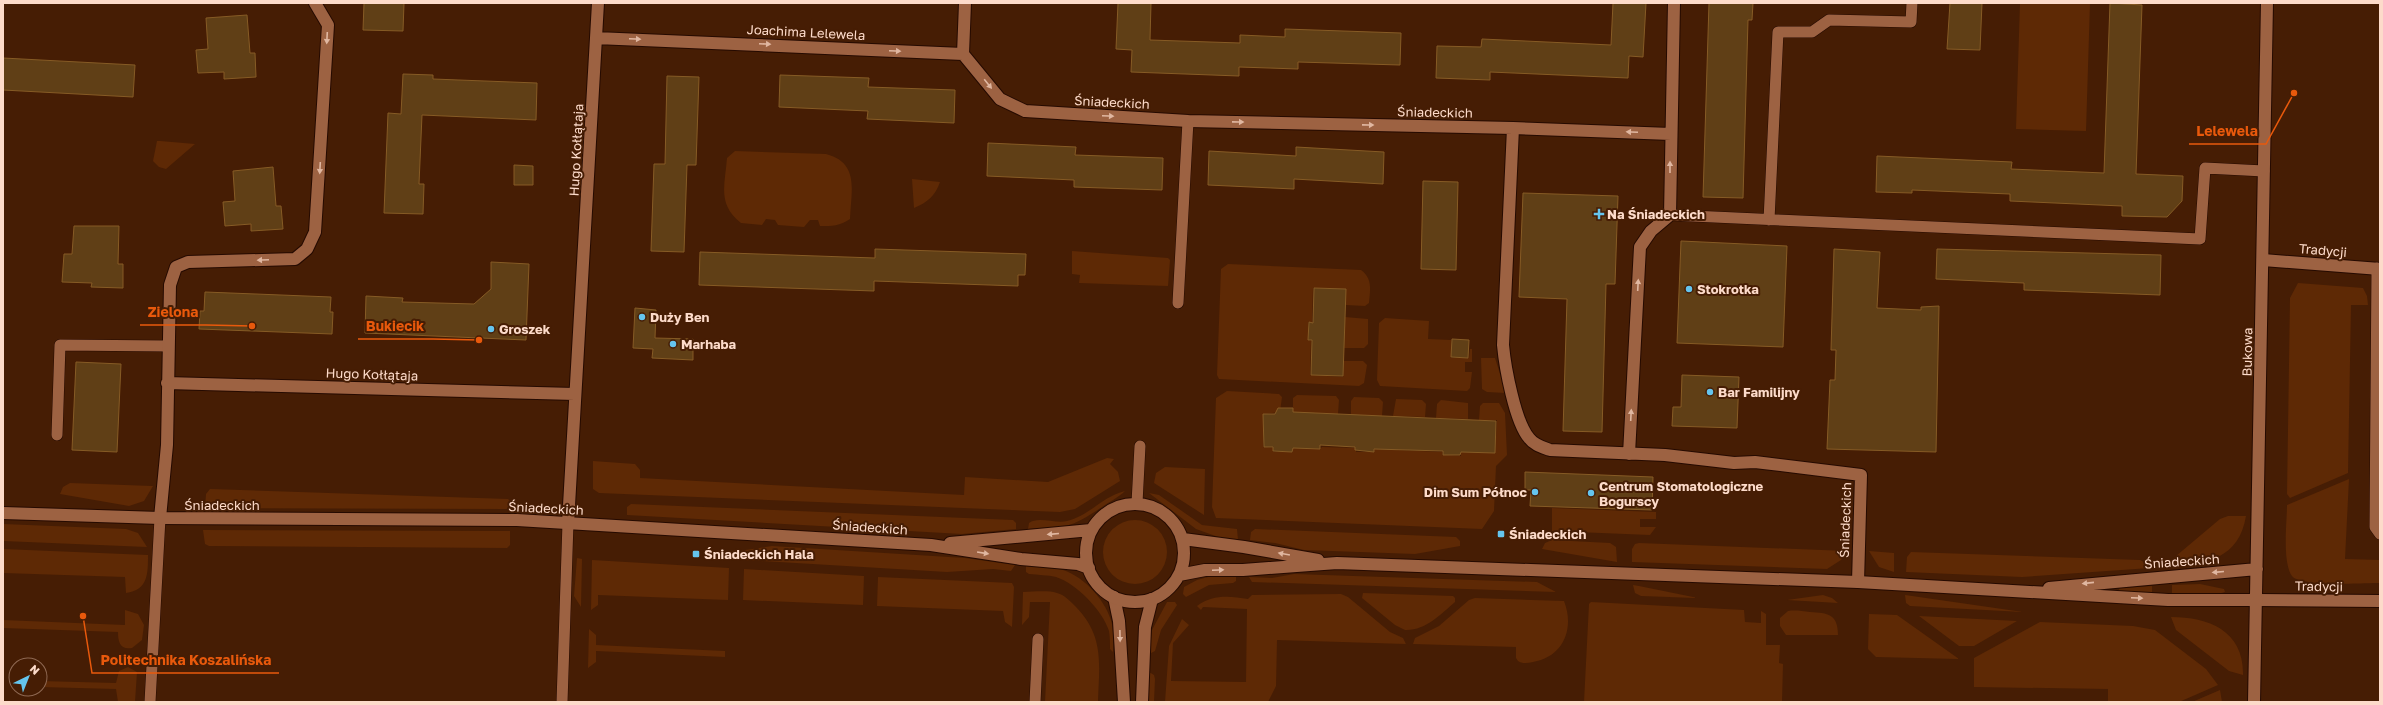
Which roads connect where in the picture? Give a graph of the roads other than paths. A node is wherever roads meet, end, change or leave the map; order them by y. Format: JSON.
{"nodes":[{"id":1,"x":315,"y":3,"type":"edge"},
{"id":2,"x":598,"y":3,"type":"edge"},
{"id":3,"x":965,"y":3,"type":"edge"},
{"id":4,"x":1674,"y":3,"type":"edge"},
{"id":5,"x":1912,"y":3,"type":"edge"},
{"id":6,"x":2267,"y":3,"type":"edge"},
{"id":7,"x":596,"y":38,"type":"junction"},
{"id":8,"x":963,"y":54,"type":"junction"},
{"id":9,"x":1188,"y":121,"type":"junction"},
{"id":10,"x":1513,"y":128,"type":"junction"},
{"id":11,"x":1671,"y":134,"type":"junction"},
{"id":12,"x":2264,"y":171,"type":"junction"},
{"id":13,"x":1670,"y":215,"type":"junction"},
{"id":14,"x":1769,"y":220,"type":"junction"},
{"id":15,"x":2263,"y":260,"type":"junction"},
{"id":16,"x":2379,"y":268,"type":"edge"},
{"id":17,"x":1178,"y":303,"type":"dead end"},
{"id":18,"x":168,"y":346,"type":"junction"},
{"id":19,"x":168,"y":383,"type":"junction"},
{"id":20,"x":575,"y":394,"type":"junction"},
{"id":21,"x":57,"y":435,"type":"dead end"},
{"id":22,"x":1140,"y":446,"type":"dead end"},
{"id":23,"x":1629,"y":454,"type":"junction"},
{"id":24,"x":1137,"y":503,"type":"junction"},
{"id":25,"x":3,"y":513,"type":"edge"},
{"id":26,"x":160,"y":518,"type":"junction"},
{"id":27,"x":568,"y":523,"type":"junction"},
{"id":28,"x":1091,"y":530,"type":"junction"},
{"id":29,"x":2380,"y":534,"type":"edge"},
{"id":30,"x":1182,"y":539,"type":"junction"},
{"id":31,"x":931,"y":544,"type":"junction"},
{"id":32,"x":1336,"y":563,"type":"junction"},
{"id":33,"x":1088,"y":568,"type":"junction"},
{"id":34,"x":2257,"y":569,"type":"junction"},
{"id":35,"x":1179,"y":575,"type":"junction"},
{"id":36,"x":1858,"y":582,"type":"junction"},
{"id":37,"x":2014,"y":592,"type":"junction"},
{"id":38,"x":1114,"y":597,"type":"junction"},
{"id":39,"x":1152,"y":599,"type":"junction"},
{"id":40,"x":2257,"y":600,"type":"junction"},
{"id":41,"x":2380,"y":601,"type":"edge"},
{"id":42,"x":1038,"y":639,"type":"dead end"},
{"id":43,"x":150,"y":702,"type":"edge"},
{"id":44,"x":562,"y":702,"type":"edge"},
{"id":45,"x":1035,"y":702,"type":"edge"},
{"id":46,"x":1124,"y":702,"type":"edge"},
{"id":47,"x":1142,"y":702,"type":"edge"},
{"id":48,"x":2254,"y":702,"type":"edge"}],
"edges":[{"from":1,"to":18,"type":"street","one_way":true},
{"from":2,"to":7,"type":"street","name":"Hugo Kołłątaja"},
{"from":3,"to":8,"type":"street"},
{"from":4,"to":11,"type":"street"},
{"from":5,"to":14,"type":"lane"},
{"from":6,"to":12,"type":"street","name":"Bukowa"},
{"from":7,"to":8,"type":"street","name":"Joachima Lelewela","one_way":true},
{"from":7,"to":20,"type":"street","name":"Hugo Kołłątaja"},
{"from":8,"to":9,"type":"street","name":"Śniadeckich","one_way":true},
{"from":9,"to":10,"type":"street","name":"Śniadeckich","one_way":true},
{"from":9,"to":17,"type":"lane"},
{"from":11,"to":10,"type":"street","one_way":true},
{"from":10,"to":23,"type":"street","name":"Śniadeckich"},
{"from":13,"to":11,"type":"street","one_way":true},
{"from":12,"to":14,"type":"lane"},
{"from":12,"to":15,"type":"street","name":"Bukowa"},
{"from":13,"to":14,"type":"lane"},
{"from":23,"to":13,"type":"street","one_way":true},
{"from":15,"to":16,"type":"street","name":"Tradycji"},
{"from":15,"to":34,"type":"street","name":"Bukowa"},
{"from":16,"to":29,"type":"lane"},
{"from":18,"to":19,"type":"street"},
{"from":18,"to":21,"type":"lane"},
{"from":19,"to":20,"type":"street","name":"Hugo Kołłątaja"},
{"from":19,"to":26,"type":"street"},
{"from":20,"to":27,"type":"street","name":"Hugo Kołłątaja"},
{"from":22,"to":24,"type":"lane"},
{"from":23,"to":36,"type":"street","name":"Śniadeckich"},
{"from":24,"to":28,"type":"street"},
{"from":24,"to":30,"type":"street"},
{"from":25,"to":26,"type":"street","name":"Śniadeckich"},
{"from":26,"to":27,"type":"street","name":"Śniadeckich"},
{"from":26,"to":43,"type":"lane"},
{"from":27,"to":31,"type":"street","name":"Śniadeckich"},
{"from":27,"to":44,"type":"lane"},
{"from":28,"to":31,"type":"street","name":"Śniadeckich","one_way":true},
{"from":28,"to":33,"type":"street"},
{"from":32,"to":30,"type":"street","name":"Śniadeckich","one_way":true},
{"from":30,"to":35,"type":"street"},
{"from":31,"to":33,"type":"street","name":"Śniadeckich","one_way":true},
{"from":35,"to":32,"type":"street","name":"Śniadeckich","one_way":true},
{"from":32,"to":36,"type":"street","name":"Śniadeckich"},
{"from":33,"to":38,"type":"street"},
{"from":34,"to":37,"type":"street","name":"Śniadeckich","one_way":true},
{"from":34,"to":40,"type":"street","name":"Bukowa"},
{"from":35,"to":39,"type":"street"},
{"from":36,"to":37,"type":"street","name":"Śniadeckich"},
{"from":37,"to":40,"type":"street","name":"Śniadeckich","one_way":true},
{"from":38,"to":39,"type":"street"},
{"from":38,"to":46,"type":"street","one_way":true},
{"from":39,"to":47,"type":"street"},
{"from":40,"to":41,"type":"street","name":"Tradycji"},
{"from":40,"to":48,"type":"street","name":"Bukowa"},
{"from":42,"to":45,"type":"lane"}]}
